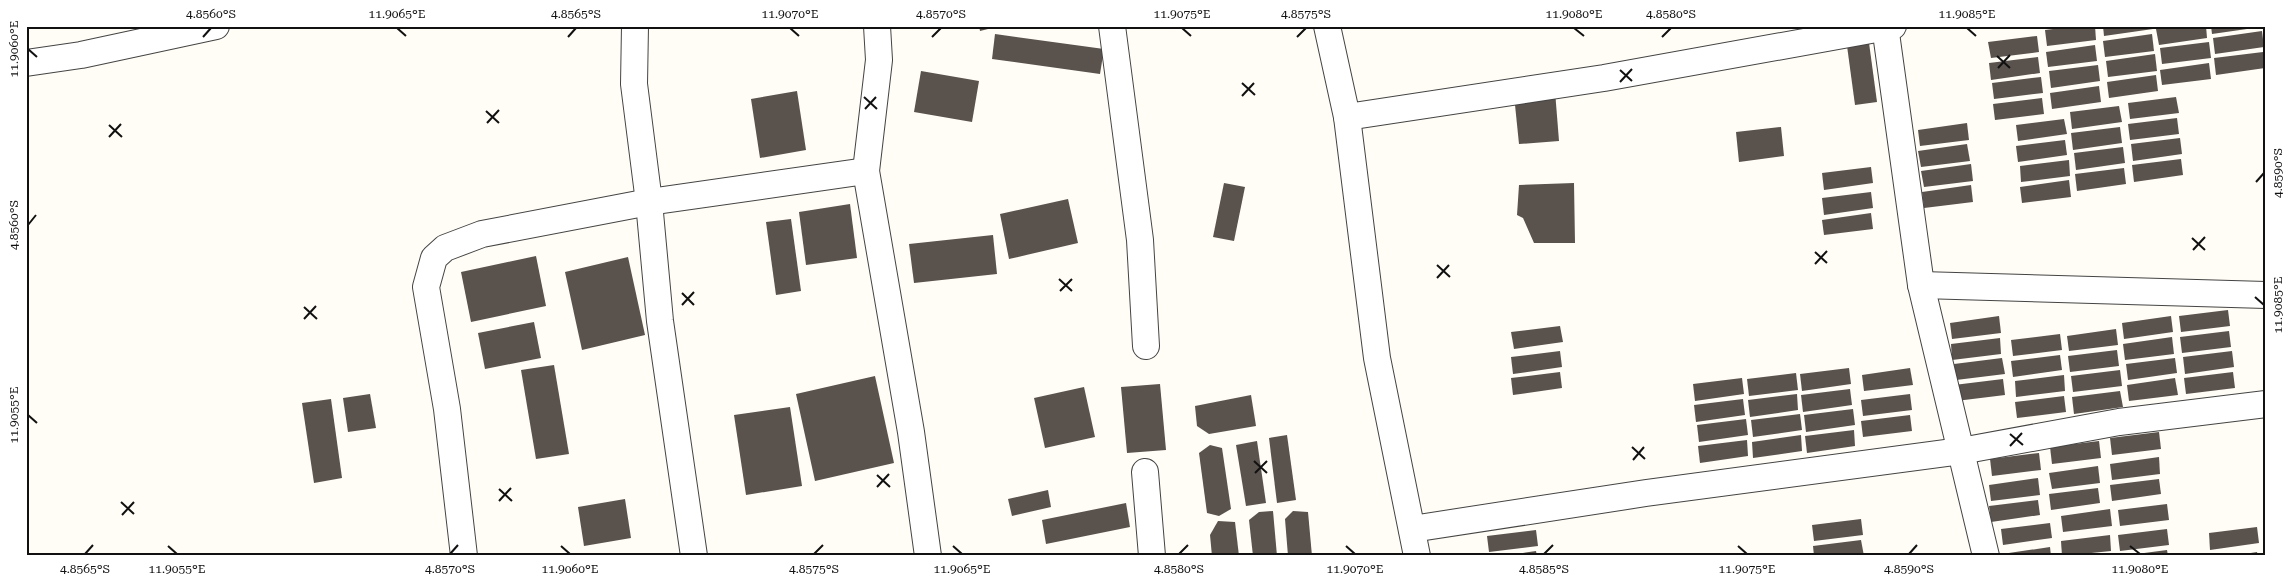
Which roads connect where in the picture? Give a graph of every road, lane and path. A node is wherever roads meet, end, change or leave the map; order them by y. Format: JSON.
{"nodes":[{"id":1,"x":216,"y":26,"type":"edge"},
{"id":2,"x":635,"y":26,"type":"edge"},
{"id":3,"x":877,"y":26,"type":"edge"},
{"id":4,"x":1112,"y":26,"type":"edge"},
{"id":5,"x":1327,"y":26,"type":"edge"},
{"id":6,"x":1888,"y":27,"type":"edge"},
{"id":7,"x":26,"y":63,"type":"edge"},
{"id":8,"x":1347,"y":117,"type":"junction"},
{"id":9,"x":866,"y":170,"type":"junction"},
{"id":10,"x":649,"y":202,"type":"junction"},
{"id":11,"x":1922,"y":285,"type":"junction"},
{"id":12,"x":2266,"y":295,"type":"edge"},
{"id":13,"x":1146,"y":346,"type":"dead end"},
{"id":14,"x":2266,"y":404,"type":"edge"},
{"id":15,"x":1961,"y":450,"type":"junction"},
{"id":16,"x":1144,"y":472,"type":"dead end"},
{"id":17,"x":1412,"y":529,"type":"junction"},
{"id":18,"x":464,"y":556,"type":"edge"},
{"id":19,"x":694,"y":556,"type":"edge"},
{"id":20,"x":928,"y":556,"type":"edge"},
{"id":21,"x":1152,"y":556,"type":"edge"},
{"id":22,"x":1417,"y":556,"type":"edge"},
{"id":23,"x":1986,"y":556,"type":"edge"}],
"edges":[{"from":1,"to":7,"type":"street"},
{"from":2,"to":10,"type":"street"},
{"from":3,"to":9,"type":"street"},
{"from":4,"to":13,"type":"street"},
{"from":5,"to":8,"type":"street"},
{"from":6,"to":8,"type":"street"},
{"from":6,"to":11,"type":"street"},
{"from":8,"to":17,"type":"street"},
{"from":9,"to":10,"type":"street"},
{"from":9,"to":20,"type":"street"},
{"from":10,"to":18,"type":"street"},
{"from":10,"to":19,"type":"street"},
{"from":11,"to":12,"type":"street"},
{"from":11,"to":15,"type":"street"},
{"from":14,"to":15,"type":"street"},
{"from":15,"to":17,"type":"street"},
{"from":15,"to":23,"type":"street"},
{"from":16,"to":21,"type":"street"},
{"from":17,"to":22,"type":"street"}]}
